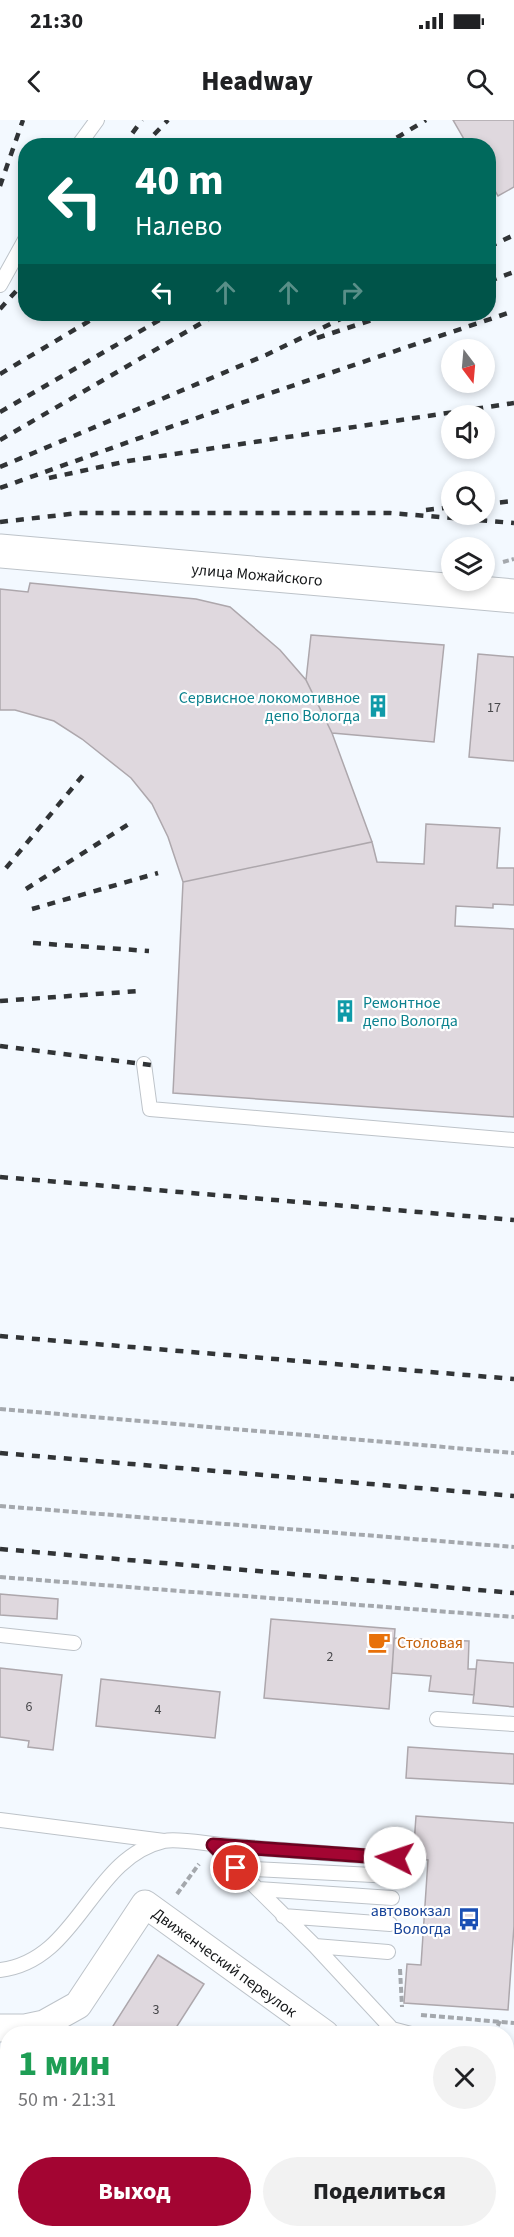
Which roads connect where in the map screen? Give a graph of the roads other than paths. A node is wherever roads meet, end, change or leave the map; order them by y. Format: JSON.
{"nodes":[{"id":1,"x":98,"y":120,"type":"edge"},
{"id":2,"x":84,"y":138,"type":"edge"},
{"id":3,"x":18,"y":252,"type":"edge"},
{"id":4,"x":0,"y":285,"type":"edge"},
{"id":5,"x":0,"y":551,"type":"edge"},
{"id":6,"x":514,"y":597,"type":"edge"},
{"id":7,"x":144,"y":1064,"type":"dead end"},
{"id":8,"x":514,"y":1140,"type":"edge"},
{"id":9,"x":0,"y":1635,"type":"edge"},
{"id":10,"x":74,"y":1643,"type":"dead end"},
{"id":11,"x":437,"y":1719,"type":"dead end"},
{"id":12,"x":514,"y":1724,"type":"edge"},
{"id":13,"x":0,"y":1820,"type":"edge"},
{"id":14,"x":164,"y":1841,"type":"junction"},
{"id":15,"x":213,"y":1845,"type":"junction"},
{"id":16,"x":395,"y":1858,"type":"dead end"},
{"id":17,"x":236,"y":1868,"type":"junction"},
{"id":18,"x":393,"y":1876,"type":"dead end"},
{"id":19,"x":258,"y":1889,"type":"junction"},
{"id":20,"x":392,"y":1898,"type":"dead end"},
{"id":21,"x":284,"y":1916,"type":"junction"},
{"id":22,"x":390,"y":1924,"type":"dead end"},
{"id":23,"x":315,"y":1946,"type":"junction"},
{"id":24,"x":388,"y":1952,"type":"dead end"},
{"id":25,"x":0,"y":1970,"type":"edge"},
{"id":26,"x":34,"y":2026,"type":"edge"},
{"id":27,"x":315,"y":2026,"type":"edge"},
{"id":28,"x":389,"y":2026,"type":"edge"}],
"edges":[{"from":1,"to":2,"type":"lane"},
{"from":3,"to":4,"type":"lane"},
{"from":5,"to":6,"type":"main road","name":"улица Можайского"},
{"from":7,"to":8,"type":"lane"},
{"from":9,"to":10,"type":"lane"},
{"from":11,"to":12,"type":"lane"},
{"from":13,"to":14,"type":"lane"},
{"from":14,"to":15,"type":"lane"},
{"from":14,"to":25,"type":"lane"},
{"from":15,"to":16,"type":"lane"},
{"from":15,"to":17,"type":"lane"},
{"from":17,"to":18,"type":"lane"},
{"from":17,"to":19,"type":"lane"},
{"from":19,"to":20,"type":"lane"},
{"from":19,"to":21,"type":"lane"},
{"from":21,"to":22,"type":"lane"},
{"from":21,"to":23,"type":"lane"},
{"from":23,"to":24,"type":"lane"},
{"from":23,"to":28,"type":"lane"},
{"from":26,"to":27,"type":"street","name":"Движенческий переулок"}]}
